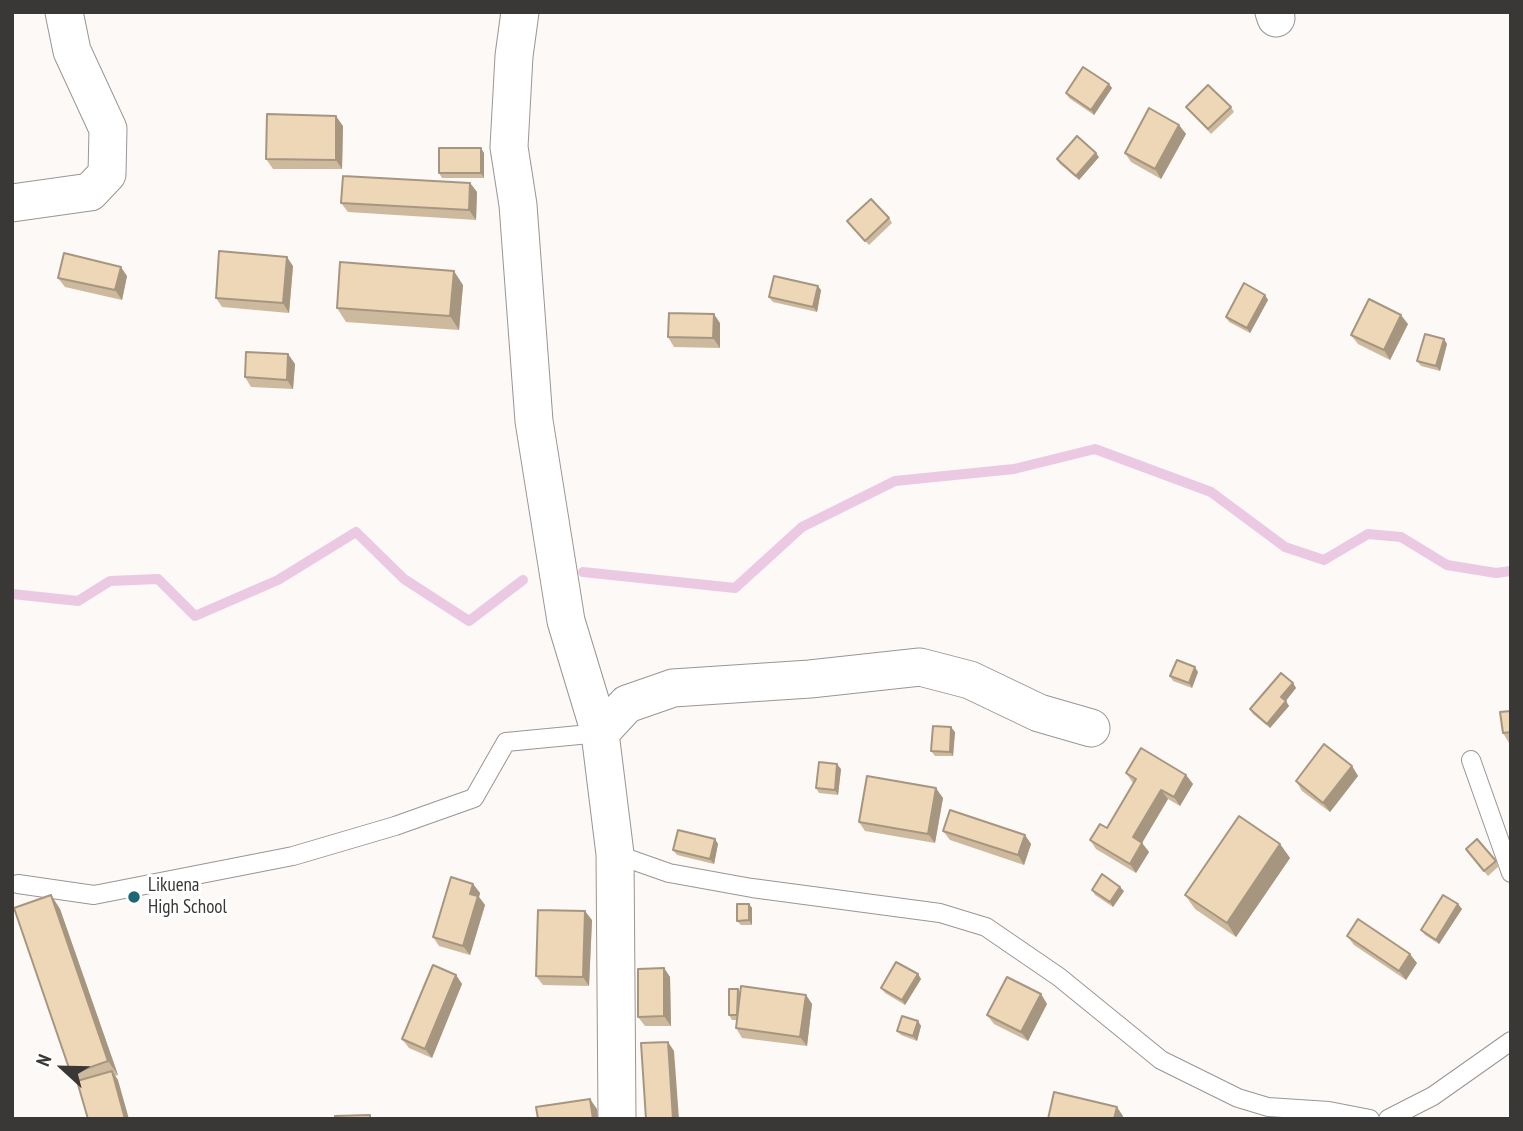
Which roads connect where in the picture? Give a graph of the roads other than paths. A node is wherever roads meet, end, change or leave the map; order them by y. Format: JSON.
{"nodes":[{"id":1,"x":64,"y":12,"type":"edge"},
{"id":2,"x":520,"y":12,"type":"edge"},
{"id":3,"x":12,"y":202,"type":"edge"},
{"id":4,"x":1091,"y":728,"type":"dead end"},
{"id":5,"x":600,"y":733,"type":"junction"},
{"id":6,"x":1471,"y":760,"type":"dead end"},
{"id":7,"x":615,"y":855,"type":"junction"},
{"id":8,"x":1511,"y":873,"type":"edge"},
{"id":9,"x":18,"y":884,"type":"dead end"},
{"id":10,"x":1511,"y":1041,"type":"edge"},
{"id":11,"x":617,"y":1119,"type":"edge"},
{"id":12,"x":1370,"y":1119,"type":"edge"},
{"id":13,"x":1388,"y":1119,"type":"edge"}],
"edges":[{"from":1,"to":3,"type":"street"},
{"from":2,"to":5,"type":"street"},
{"from":4,"to":5,"type":"street"},
{"from":5,"to":7,"type":"street"},
{"from":5,"to":9,"type":"lane"},
{"from":6,"to":8,"type":"lane"},
{"from":7,"to":11,"type":"street"},
{"from":7,"to":12,"type":"lane"},
{"from":10,"to":13,"type":"lane"}]}
